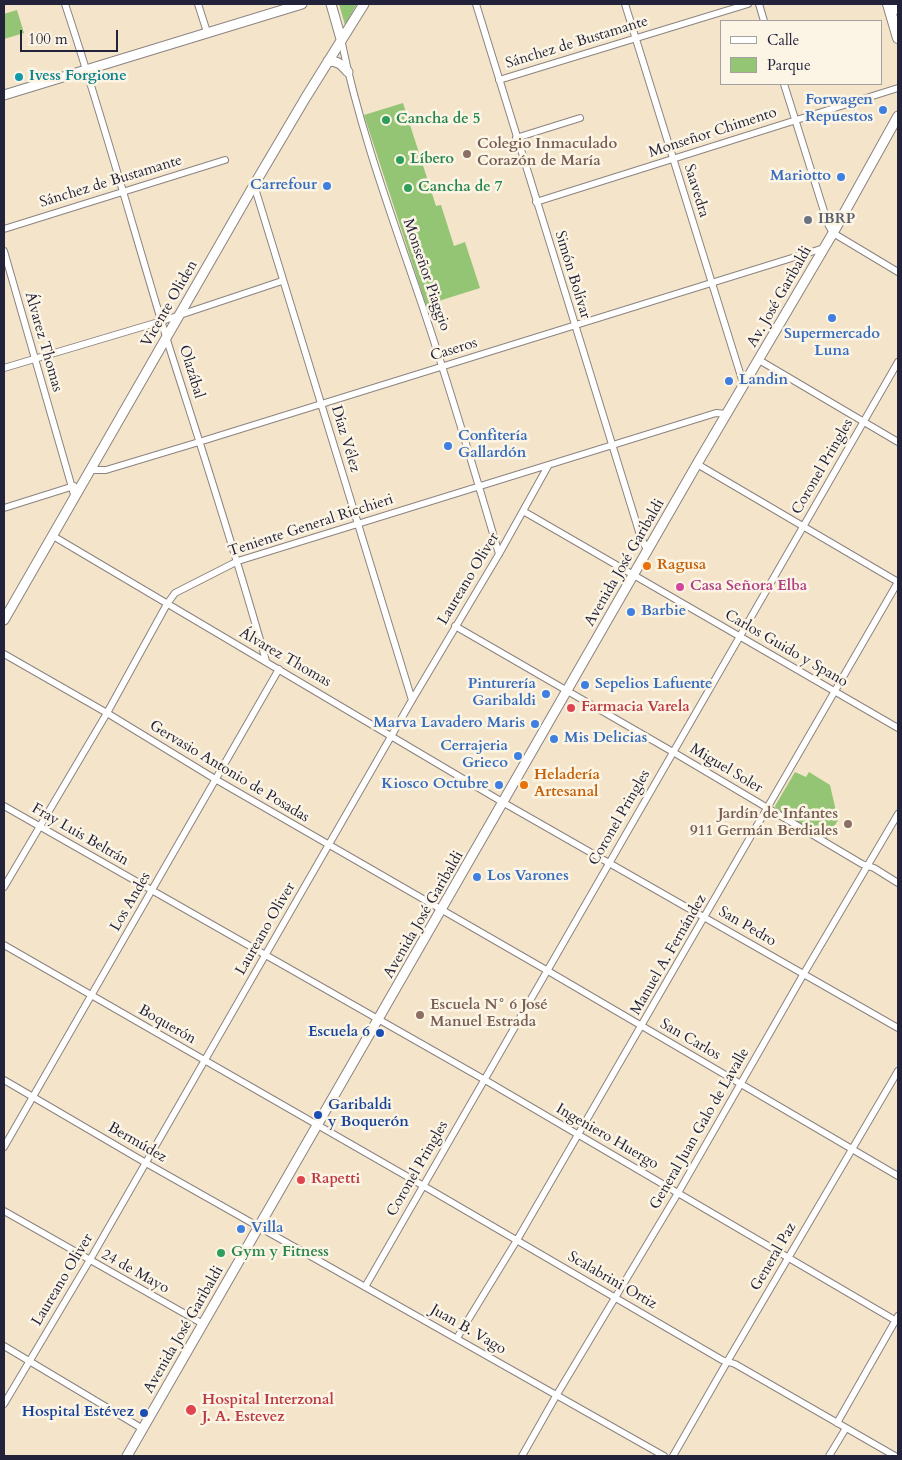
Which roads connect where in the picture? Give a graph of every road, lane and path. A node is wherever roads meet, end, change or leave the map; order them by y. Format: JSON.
{"nodes":[{"id":1,"x":65,"y":4,"type":"edge"},
{"id":2,"x":198,"y":4,"type":"edge"},
{"id":3,"x":302,"y":4,"type":"edge"},
{"id":4,"x":331,"y":4,"type":"edge"},
{"id":5,"x":364,"y":4,"type":"edge"},
{"id":6,"x":476,"y":4,"type":"edge"},
{"id":7,"x":625,"y":4,"type":"edge"},
{"id":8,"x":748,"y":4,"type":"edge"},
{"id":9,"x":759,"y":4,"type":"edge"},
{"id":10,"x":888,"y":4,"type":"edge"},
{"id":11,"x":897,"y":4,"type":"edge"},
{"id":12,"x":898,"y":9,"type":"edge"},
{"id":13,"x":764,"y":20,"type":"edge"},
{"id":14,"x":207,"y":32,"type":"junction"},
{"id":15,"x":898,"y":38,"type":"edge"},
{"id":16,"x":341,"y":39,"type":"junction"},
{"id":17,"x":635,"y":39,"type":"junction"},
{"id":18,"x":328,"y":61,"type":"junction"},
{"id":19,"x":87,"y":70,"type":"junction"},
{"id":20,"x":348,"y":72,"type":"junction"},
{"id":21,"x":499,"y":80,"type":"junction"},
{"id":22,"x":784,"y":85,"type":"edge"},
{"id":23,"x":898,"y":88,"type":"edge"},
{"id":24,"x":4,"y":95,"type":"edge"},
{"id":25,"x":898,"y":116,"type":"edge"},
{"id":26,"x":580,"y":118,"type":"dead end"},
{"id":27,"x":795,"y":120,"type":"junction"},
{"id":28,"x":516,"y":138,"type":"junction"},
{"id":29,"x":673,"y":159,"type":"junction"},
{"id":30,"x":225,"y":160,"type":"dead end"},
{"id":31,"x":254,"y":185,"type":"junction"},
{"id":32,"x":122,"y":192,"type":"junction"},
{"id":33,"x":536,"y":202,"type":"junction"},
{"id":34,"x":4,"y":229,"type":"edge"},
{"id":35,"x":833,"y":233,"type":"junction"},
{"id":36,"x":824,"y":248,"type":"junction"},
{"id":37,"x":4,"y":251,"type":"edge"},
{"id":38,"x":898,"y":272,"type":"edge"},
{"id":39,"x":282,"y":281,"type":"junction"},
{"id":40,"x":711,"y":283,"type":"junction"},
{"id":41,"x":180,"y":314,"type":"junction"},
{"id":42,"x":162,"y":320,"type":"junction"},
{"id":43,"x":575,"y":325,"type":"junction"},
{"id":44,"x":167,"y":338,"type":"junction"},
{"id":45,"x":35,"y":359,"type":"junction"},
{"id":46,"x":759,"y":360,"type":"junction"},
{"id":47,"x":898,"y":362,"type":"edge"},
{"id":48,"x":442,"y":366,"type":"junction"},
{"id":49,"x":4,"y":368,"type":"edge"},
{"id":50,"x":744,"y":386,"type":"junction"},
{"id":51,"x":321,"y":404,"type":"junction"},
{"id":52,"x":727,"y":414,"type":"junction"},
{"id":53,"x":863,"y":422,"type":"junction"},
{"id":54,"x":200,"y":442,"type":"junction"},
{"id":55,"x":898,"y":442,"type":"edge"},
{"id":56,"x":613,"y":446,"type":"junction"},
{"id":57,"x":697,"y":464,"type":"junction"},
{"id":58,"x":548,"y":466,"type":"junction"},
{"id":59,"x":90,"y":470,"type":"junction"},
{"id":60,"x":82,"y":483,"type":"junction"},
{"id":61,"x":479,"y":486,"type":"junction"},
{"id":62,"x":72,"y":487,"type":"junction"},
{"id":63,"x":75,"y":498,"type":"junction"},
{"id":64,"x":4,"y":508,"type":"edge"},
{"id":65,"x":523,"y":510,"type":"junction"},
{"id":66,"x":358,"y":524,"type":"junction"},
{"id":67,"x":803,"y":526,"type":"junction"},
{"id":68,"x":52,"y":536,"type":"junction"},
{"id":69,"x":648,"y":552,"type":"junction"},
{"id":70,"x":499,"y":554,"type":"junction"},
{"id":71,"x":238,"y":560,"type":"junction"},
{"id":72,"x":634,"y":576,"type":"junction"},
{"id":73,"x":898,"y":582,"type":"edge"},
{"id":74,"x":167,"y":604,"type":"junction"},
{"id":75,"x":4,"y":620,"type":"edge"},
{"id":76,"x":455,"y":626,"type":"junction"},
{"id":77,"x":739,"y":637,"type":"junction"},
{"id":78,"x":4,"y":654,"type":"edge"},
{"id":79,"x":266,"y":661,"type":"junction"},
{"id":80,"x":279,"y":669,"type":"junction"},
{"id":81,"x":567,"y":691,"type":"junction"},
{"id":82,"x":836,"y":691,"type":"junction"},
{"id":83,"x":412,"y":700,"type":"junction"},
{"id":84,"x":107,"y":713,"type":"junction"},
{"id":85,"x":898,"y":728,"type":"edge"},
{"id":86,"x":392,"y":735,"type":"junction"},
{"id":87,"x":673,"y":752,"type":"junction"},
{"id":88,"x":215,"y":779,"type":"junction"},
{"id":89,"x":504,"y":803,"type":"junction"},
{"id":90,"x":4,"y":806,"type":"edge"},
{"id":91,"x":768,"y":808,"type":"junction"},
{"id":92,"x":898,"y":814,"type":"edge"},
{"id":93,"x":40,"y":827,"type":"junction"},
{"id":94,"x":328,"y":844,"type":"junction"},
{"id":95,"x":609,"y":862,"type":"junction"},
{"id":96,"x":868,"y":866,"type":"junction"},
{"id":97,"x":898,"y":883,"type":"edge"},
{"id":98,"x":4,"y":887,"type":"edge"},
{"id":99,"x":152,"y":891,"type":"junction"},
{"id":100,"x":442,"y":910,"type":"junction"},
{"id":101,"x":704,"y":917,"type":"junction"},
{"id":102,"x":4,"y":945,"type":"edge"},
{"id":103,"x":265,"y":955,"type":"junction"},
{"id":104,"x":548,"y":970,"type":"junction"},
{"id":105,"x":803,"y":975,"type":"junction"},
{"id":106,"x":92,"y":995,"type":"junction"},
{"id":107,"x":379,"y":1021,"type":"junction"},
{"id":108,"x":642,"y":1026,"type":"junction"},
{"id":109,"x":898,"y":1028,"type":"edge"},
{"id":110,"x":204,"y":1060,"type":"junction"},
{"id":111,"x":898,"y":1071,"type":"edge"},
{"id":112,"x":4,"y":1080,"type":"edge"},
{"id":113,"x":485,"y":1080,"type":"junction"},
{"id":114,"x":740,"y":1084,"type":"junction"},
{"id":115,"x":32,"y":1097,"type":"junction"},
{"id":116,"x":319,"y":1126,"type":"junction"},
{"id":117,"x":579,"y":1135,"type":"junction"},
{"id":118,"x":4,"y":1147,"type":"edge"},
{"id":119,"x":852,"y":1149,"type":"junction"},
{"id":120,"x":146,"y":1163,"type":"junction"},
{"id":121,"x":898,"y":1176,"type":"edge"},
{"id":122,"x":422,"y":1185,"type":"junction"},
{"id":123,"x":678,"y":1193,"type":"junction"},
{"id":124,"x":4,"y":1211,"type":"edge"},
{"id":125,"x":259,"y":1227,"type":"junction"},
{"id":126,"x":517,"y":1240,"type":"junction"},
{"id":127,"x":788,"y":1258,"type":"junction"},
{"id":128,"x":90,"y":1260,"type":"junction"},
{"id":129,"x":365,"y":1286,"type":"junction"},
{"id":130,"x":616,"y":1298,"type":"junction"},
{"id":131,"x":897,"y":1319,"type":"edge"},
{"id":132,"x":203,"y":1324,"type":"junction"},
{"id":133,"x":457,"y":1338,"type":"junction"},
{"id":134,"x":4,"y":1346,"type":"edge"},
{"id":135,"x":30,"y":1361,"type":"junction"},
{"id":136,"x":727,"y":1362,"type":"junction"},
{"id":137,"x":556,"y":1396,"type":"junction"},
{"id":138,"x":4,"y":1404,"type":"edge"},
{"id":139,"x":837,"y":1423,"type":"junction"},
{"id":140,"x":846,"y":1428,"type":"junction"},
{"id":141,"x":143,"y":1429,"type":"junction"},
{"id":142,"x":127,"y":1456,"type":"edge"},
{"id":143,"x":522,"y":1456,"type":"edge"},
{"id":144,"x":664,"y":1456,"type":"edge"},
{"id":145,"x":673,"y":1456,"type":"edge"},
{"id":146,"x":829,"y":1456,"type":"edge"},
{"id":147,"x":894,"y":1456,"type":"edge"}],
"edges":[{"from":1,"to":19,"type":"street","name":"Olazábal"},
{"from":2,"to":14,"type":"street"},
{"from":3,"to":14,"type":"main road"},
{"from":4,"to":16,"type":"main road","name":"Monseñor Piaggio"},
{"from":5,"to":16,"type":"main road","name":"Vicente Oliden"},
{"from":6,"to":21,"type":"street","name":"Simón Bolívar"},
{"from":7,"to":17,"type":"street","name":"Saavedra"},
{"from":8,"to":17,"type":"street","name":"Sánchez de Bustamante"},
{"from":9,"to":13,"type":"street"},
{"from":10,"to":15,"type":"main road"},
{"from":11,"to":12,"type":"main road"},
{"from":14,"to":19,"type":"main road"},
{"from":16,"to":18,"type":"main road","name":"Vicente Oliden"},
{"from":16,"to":20,"type":"street","name":"Monseñor Piaggio"},
{"from":17,"to":21,"type":"street","name":"Sánchez de Bustamante"},
{"from":17,"to":29,"type":"street","name":"Saavedra"},
{"from":18,"to":20,"type":"main road"},
{"from":18,"to":31,"type":"main road","name":"Vicente Oliden"},
{"from":19,"to":24,"type":"main road"},
{"from":19,"to":32,"type":"street","name":"Olazábal"},
{"from":20,"to":48,"type":"street","name":"Monseñor Piaggio"},
{"from":21,"to":28,"type":"street","name":"Simón Bolívar"},
{"from":22,"to":27,"type":"street"},
{"from":23,"to":27,"type":"street","name":"Monseñor Chimento"},
{"from":25,"to":35,"type":"main road","name":"Av. José Garibaldi"},
{"from":26,"to":28,"type":"street"},
{"from":27,"to":29,"type":"street","name":"Monseñor Chimento"},
{"from":27,"to":35,"type":"street"},
{"from":28,"to":33,"type":"street","name":"Simón Bolívar"},
{"from":29,"to":33,"type":"street","name":"Monseñor Chimento"},
{"from":29,"to":40,"type":"street","name":"Saavedra"},
{"from":30,"to":32,"type":"street","name":"Sánchez de Bustamante"},
{"from":31,"to":39,"type":"street","name":"Díaz Vélez"},
{"from":31,"to":41,"type":"main road","name":"Vicente Oliden"},
{"from":32,"to":34,"type":"street","name":"Sánchez de Bustamante"},
{"from":32,"to":42,"type":"street","name":"Olazábal"},
{"from":33,"to":43,"type":"street","name":"Simón Bolívar"},
{"from":35,"to":36,"type":"main road","name":"Av. José Garibaldi"},
{"from":35,"to":38,"type":"street"},
{"from":36,"to":40,"type":"street","name":"Caseros"},
{"from":36,"to":46,"type":"main road","name":"Av. José Garibaldi"},
{"from":37,"to":45,"type":"street","name":"Álvarez Thomas"},
{"from":39,"to":41,"type":"street"},
{"from":39,"to":51,"type":"street","name":"Díaz Vélez"},
{"from":40,"to":43,"type":"street","name":"Caseros"},
{"from":40,"to":50,"type":"street","name":"Saavedra"},
{"from":41,"to":42,"type":"street"},
{"from":41,"to":44,"type":"main road","name":"Vicente Oliden"},
{"from":42,"to":44,"type":"street","name":"Olazábal"},
{"from":42,"to":45,"type":"street"},
{"from":43,"to":48,"type":"street","name":"Caseros"},
{"from":43,"to":56,"type":"street","name":"Simón Bolívar"},
{"from":44,"to":54,"type":"street","name":"Olazábal"},
{"from":44,"to":59,"type":"main road","name":"Vicente Oliden"},
{"from":45,"to":49,"type":"street"},
{"from":45,"to":62,"type":"street","name":"Álvarez Thomas"},
{"from":46,"to":50,"type":"main road","name":"Av. José Garibaldi"},
{"from":46,"to":53,"type":"street"},
{"from":47,"to":53,"type":"street","name":"Coronel Pringles"},
{"from":48,"to":51,"type":"street","name":"Caseros"},
{"from":48,"to":61,"type":"street","name":"Monseñor Piaggio"},
{"from":50,"to":52,"type":"main road","name":"Avenida José Garibaldi"},
{"from":51,"to":54,"type":"street","name":"Caseros"},
{"from":51,"to":66,"type":"street","name":"Díaz Vélez"},
{"from":52,"to":56,"type":"street","name":"Teniente General Ricchieri"},
{"from":52,"to":57,"type":"main road","name":"Avenida José Garibaldi"},
{"from":53,"to":55,"type":"street"},
{"from":53,"to":67,"type":"street","name":"Coronel Pringles"},
{"from":54,"to":59,"type":"street","name":"Caseros"},
{"from":54,"to":71,"type":"street","name":"Olazábal"},
{"from":56,"to":58,"type":"street","name":"Teniente General Ricchieri"},
{"from":56,"to":69,"type":"street","name":"Simón Bolívar"},
{"from":57,"to":67,"type":"street"},
{"from":57,"to":69,"type":"main road","name":"Avenida José Garibaldi"},
{"from":58,"to":61,"type":"street","name":"Teniente General Ricchieri"},
{"from":58,"to":65,"type":"street","name":"Laureano Oliver"},
{"from":59,"to":60,"type":"main road","name":"Vicente Oliden"},
{"from":60,"to":62,"type":"street"},
{"from":60,"to":63,"type":"main road","name":"Vicente Oliden"},
{"from":61,"to":66,"type":"street","name":"Teniente General Ricchieri"},
{"from":61,"to":70,"type":"street","name":"Monseñor Piaggio"},
{"from":62,"to":63,"type":"street","name":"Álvarez Thomas"},
{"from":62,"to":64,"type":"street"},
{"from":63,"to":68,"type":"main road","name":"Vicente Oliden"},
{"from":65,"to":70,"type":"street","name":"Laureano Oliver"},
{"from":65,"to":72,"type":"street","name":"Carlos Guido y Spano"},
{"from":66,"to":71,"type":"street","name":"Teniente General Ricchieri"},
{"from":66,"to":83,"type":"street","name":"Díaz Vélez"},
{"from":67,"to":73,"type":"street"},
{"from":67,"to":77,"type":"street","name":"Coronel Pringles"},
{"from":68,"to":74,"type":"street","name":"Álvarez Thomas"},
{"from":68,"to":75,"type":"main road","name":"Vicente Oliden"},
{"from":69,"to":72,"type":"main road","name":"Avenida José Garibaldi"},
{"from":70,"to":76,"type":"street","name":"Laureano Oliver"},
{"from":71,"to":74,"type":"street","name":"Teniente General Ricchieri"},
{"from":71,"to":79,"type":"street","name":"Olazábal"},
{"from":72,"to":77,"type":"street","name":"Carlos Guido y Spano"},
{"from":72,"to":81,"type":"main road","name":"Avenida José Garibaldi"},
{"from":73,"to":82,"type":"street","name":"Manuel A. Fernández"},
{"from":74,"to":79,"type":"street","name":"Álvarez Thomas"},
{"from":74,"to":84,"type":"street","name":"Teniente General Ricchieri"},
{"from":76,"to":81,"type":"street","name":"Miguel Soler"},
{"from":76,"to":83,"type":"street","name":"Laureano Oliver"},
{"from":77,"to":82,"type":"street","name":"Carlos Guido y Spano"},
{"from":77,"to":87,"type":"street","name":"Coronel Pringles"},
{"from":78,"to":84,"type":"street","name":"Gervasio Antonio de Posadas"},
{"from":79,"to":80,"type":"street","name":"Álvarez Thomas"},
{"from":80,"to":86,"type":"street","name":"Álvarez Thomas"},
{"from":80,"to":88,"type":"street","name":"Los Andes"},
{"from":81,"to":87,"type":"street","name":"Miguel Soler"},
{"from":81,"to":89,"type":"main road","name":"Avenida José Garibaldi"},
{"from":82,"to":85,"type":"street","name":"Carlos Guido y Spano"},
{"from":82,"to":91,"type":"street","name":"Manuel A. Fernández"},
{"from":83,"to":86,"type":"street","name":"Laureano Oliver"},
{"from":84,"to":88,"type":"street","name":"Gervasio Antonio de Posadas"},
{"from":84,"to":93,"type":"street","name":"Teniente General Ricchieri"},
{"from":86,"to":89,"type":"street","name":"Álvarez Thomas"},
{"from":86,"to":94,"type":"street","name":"Laureano Oliver"},
{"from":87,"to":91,"type":"street","name":"Miguel Soler"},
{"from":87,"to":95,"type":"street","name":"Coronel Pringles"},
{"from":88,"to":94,"type":"street","name":"Gervasio Antonio de Posadas"},
{"from":88,"to":99,"type":"street","name":"Los Andes"},
{"from":89,"to":95,"type":"street","name":"San Pedro"},
{"from":89,"to":100,"type":"main road","name":"Avenida José Garibaldi"},
{"from":90,"to":93,"type":"street","name":"Fray Luis Beltrán"},
{"from":91,"to":96,"type":"street","name":"Miguel Soler"},
{"from":91,"to":101,"type":"street","name":"Manuel A. Fernández"},
{"from":92,"to":96,"type":"street","name":"General Juan Galo de Lavalle"},
{"from":93,"to":98,"type":"street","name":"Teniente General Ricchieri"},
{"from":93,"to":99,"type":"street","name":"Fray Luis Beltrán"},
{"from":94,"to":100,"type":"street","name":"Gervasio Antonio de Posadas"},
{"from":94,"to":103,"type":"street","name":"Laureano Oliver"},
{"from":95,"to":101,"type":"street","name":"San Pedro"},
{"from":95,"to":104,"type":"street","name":"Coronel Pringles"},
{"from":96,"to":97,"type":"street","name":"Miguel Soler"},
{"from":96,"to":105,"type":"street","name":"General Juan Galo de Lavalle"},
{"from":99,"to":103,"type":"street","name":"Fray Luis Beltrán"},
{"from":99,"to":106,"type":"street","name":"Los Andes"},
{"from":100,"to":104,"type":"street","name":"San Carlos"},
{"from":100,"to":107,"type":"main road","name":"Avenida José Garibaldi"},
{"from":101,"to":105,"type":"street","name":"San Pedro"},
{"from":101,"to":108,"type":"street","name":"Manuel A. Fernández"},
{"from":102,"to":106,"type":"street","name":"Boquerón"},
{"from":103,"to":107,"type":"street","name":"Fray Luis Beltrán"},
{"from":103,"to":110,"type":"street","name":"Laureano Oliver"},
{"from":104,"to":108,"type":"street","name":"San Carlos"},
{"from":104,"to":113,"type":"street","name":"Coronel Pringles"},
{"from":105,"to":109,"type":"street","name":"San Pedro"},
{"from":105,"to":114,"type":"street","name":"General Juan Galo de Lavalle"},
{"from":106,"to":110,"type":"street","name":"Boquerón"},
{"from":106,"to":115,"type":"street","name":"Los Andes"},
{"from":107,"to":113,"type":"street","name":"Ingeniero Huergo"},
{"from":107,"to":116,"type":"main road","name":"Avenida José Garibaldi"},
{"from":108,"to":114,"type":"street","name":"San Carlos"},
{"from":108,"to":117,"type":"street","name":"Manuel A. Fernández"},
{"from":110,"to":116,"type":"street","name":"Boquerón"},
{"from":110,"to":120,"type":"street","name":"Laureano Oliver"},
{"from":111,"to":119,"type":"street","name":"General Paz"},
{"from":112,"to":115,"type":"street","name":"Bermúdez"},
{"from":113,"to":117,"type":"street","name":"Ingeniero Huergo"},
{"from":113,"to":122,"type":"street","name":"Coronel Pringles"},
{"from":114,"to":119,"type":"street","name":"San Carlos"},
{"from":114,"to":123,"type":"street","name":"General Juan Galo de Lavalle"},
{"from":115,"to":118,"type":"street","name":"Los Andes"},
{"from":115,"to":120,"type":"street","name":"Bermúdez"},
{"from":116,"to":122,"type":"street","name":"Scalabrini Ortiz"},
{"from":116,"to":125,"type":"main road","name":"Avenida José Garibaldi"},
{"from":117,"to":123,"type":"street","name":"Ingeniero Huergo"},
{"from":117,"to":126,"type":"street","name":"Manuel A. Fernández"},
{"from":119,"to":121,"type":"street","name":"San Carlos"},
{"from":119,"to":127,"type":"street","name":"General Paz"},
{"from":120,"to":125,"type":"street","name":"Bermúdez"},
{"from":120,"to":128,"type":"street","name":"Laureano Oliver"},
{"from":122,"to":126,"type":"street","name":"Scalabrini Ortiz"},
{"from":122,"to":129,"type":"street","name":"Coronel Pringles"},
{"from":123,"to":127,"type":"street","name":"Ingeniero Huergo"},
{"from":123,"to":130,"type":"street","name":"General Juan Galo de Lavalle"},
{"from":124,"to":128,"type":"street","name":"24 de Mayo"},
{"from":125,"to":129,"type":"street","name":"Juan B. Vago"},
{"from":125,"to":132,"type":"main road","name":"Avenida José Garibaldi"},
{"from":126,"to":130,"type":"street","name":"Scalabrini Ortiz"},
{"from":126,"to":133,"type":"street","name":"Manuel A. Fernández"},
{"from":127,"to":131,"type":"street","name":"Ingeniero Huergo"},
{"from":127,"to":136,"type":"street","name":"General Paz"},
{"from":128,"to":132,"type":"street","name":"24 de Mayo"},
{"from":128,"to":135,"type":"street","name":"Laureano Oliver"},
{"from":129,"to":133,"type":"street","name":"Juan B. Vago"},
{"from":130,"to":136,"type":"street","name":"Scalabrini Ortiz"},
{"from":130,"to":137,"type":"street","name":"General Juan Galo de Lavalle"},
{"from":131,"to":139,"type":"street"},
{"from":132,"to":141,"type":"main road","name":"Avenida José Garibaldi"},
{"from":133,"to":137,"type":"street","name":"Juan B. Vago"},
{"from":134,"to":135,"type":"street"},
{"from":135,"to":138,"type":"street","name":"Laureano Oliver"},
{"from":135,"to":141,"type":"street"},
{"from":136,"to":139,"type":"street","name":"Scalabrini Ortiz"},
{"from":136,"to":145,"type":"street","name":"General Paz"},
{"from":137,"to":143,"type":"street","name":"General Juan Galo de Lavalle"},
{"from":137,"to":144,"type":"street","name":"Juan B. Vago"},
{"from":139,"to":140,"type":"street","name":"Scalabrini Ortiz"},
{"from":140,"to":146,"type":"street"},
{"from":140,"to":147,"type":"street","name":"Scalabrini Ortiz"},
{"from":141,"to":142,"type":"main road","name":"Avenida José Garibaldi"}]}
